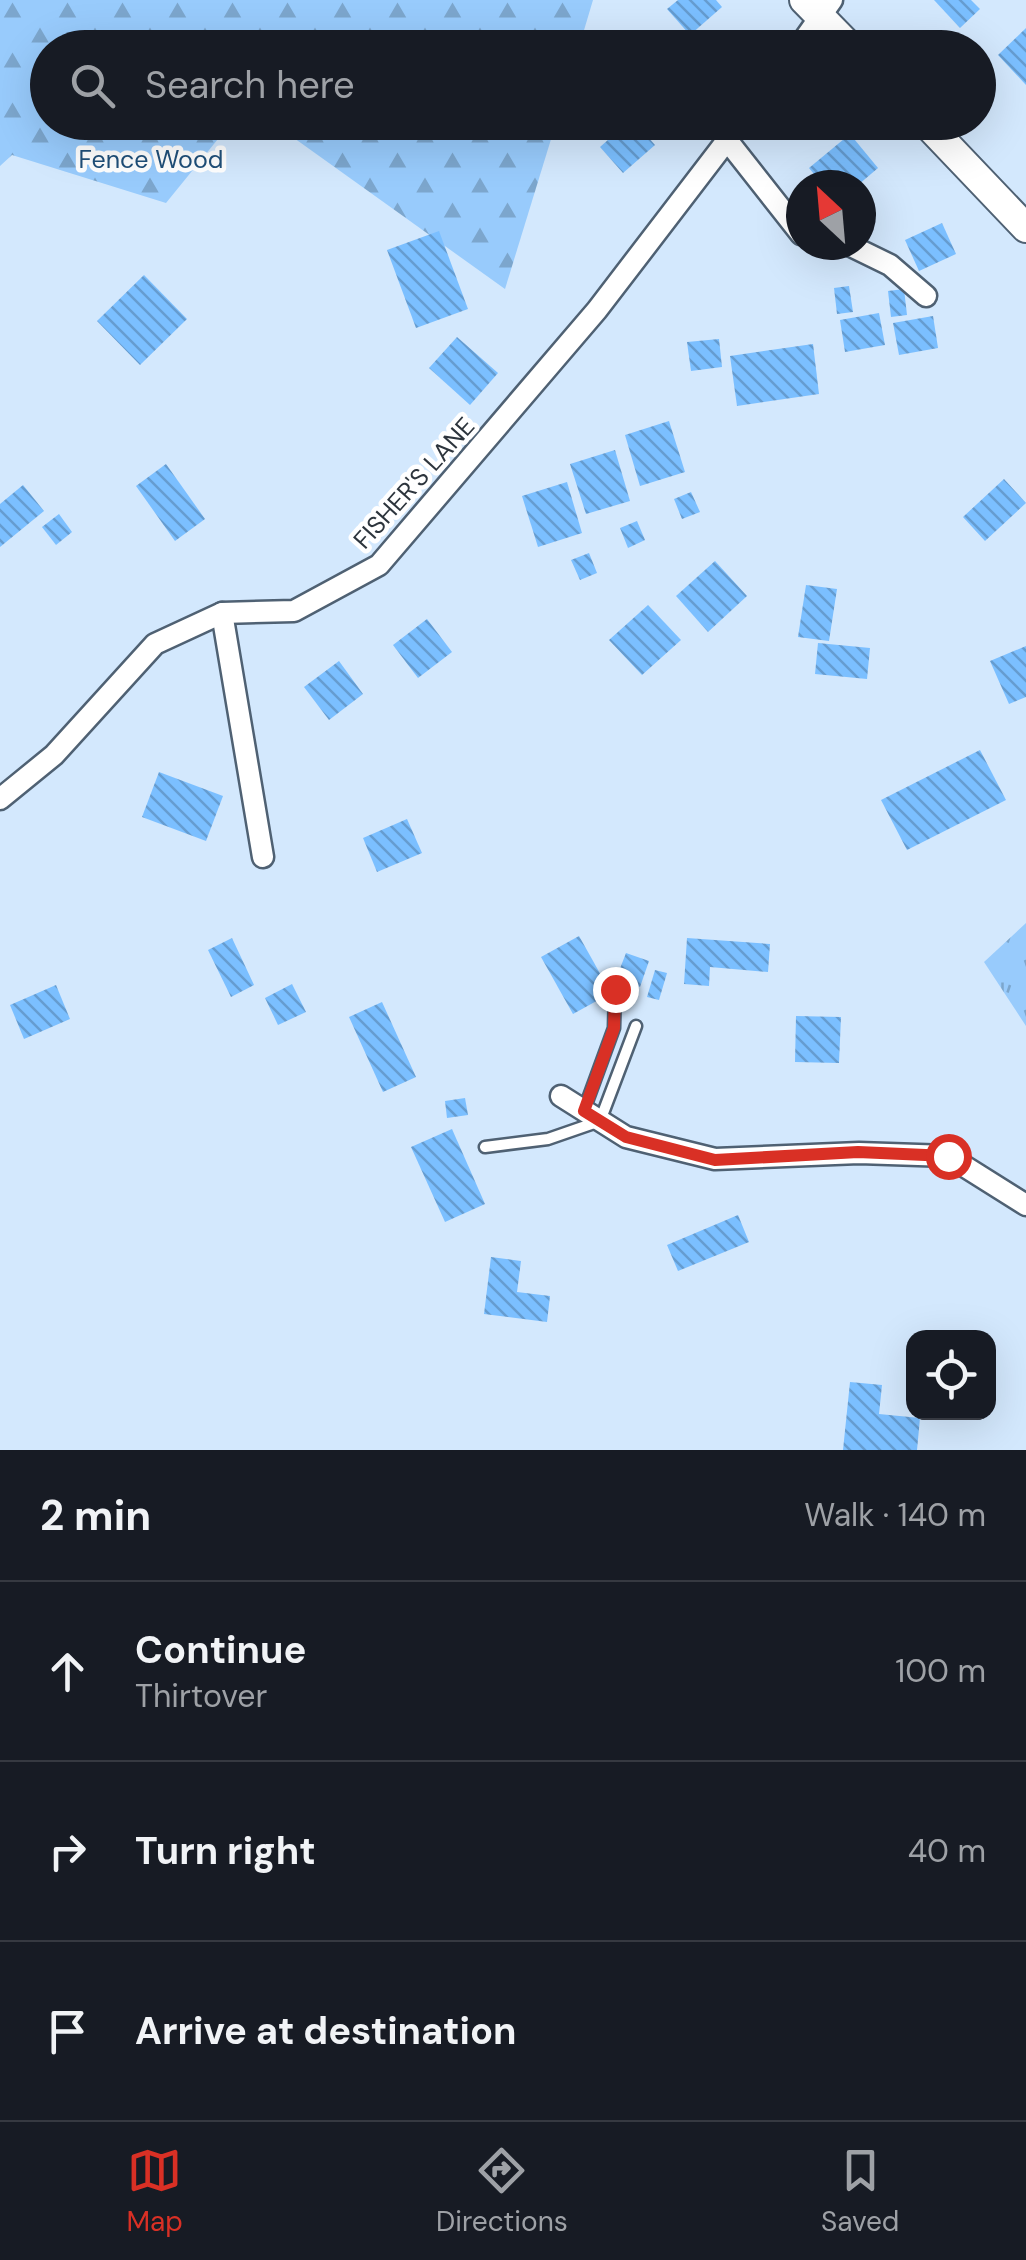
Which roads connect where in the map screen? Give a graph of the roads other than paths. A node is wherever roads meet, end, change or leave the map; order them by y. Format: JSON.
{"nodes":[{"id":1,"x":819,"y":6,"type":"edge"},
{"id":2,"x":807,"y":30,"type":"edge"},
{"id":3,"x":837,"y":30,"type":"edge"},
{"id":4,"x":727,"y":140,"type":"joint"},
{"id":5,"x":942,"y":140,"type":"edge"},
{"id":6,"x":786,"y":215,"type":"edge"},
{"id":7,"x":1026,"y":228,"type":"edge"},
{"id":8,"x":876,"y":258,"type":"edge"},
{"id":9,"x":926,"y":296,"type":"dead end"},
{"id":10,"x":222,"y":612,"type":"junction"},
{"id":11,"x":0,"y":799,"type":"edge"},
{"id":12,"x":263,"y":857,"type":"dead end"},
{"id":13,"x":615,"y":989,"type":"dead end"},
{"id":14,"x":636,"y":1026,"type":"dead end"},
{"id":15,"x":560,"y":1096,"type":"dead end"},
{"id":16,"x":592,"y":1116,"type":"junction"},
{"id":17,"x":485,"y":1147,"type":"dead end"},
{"id":18,"x":1026,"y":1205,"type":"edge"}],
"edges":[{"from":1,"to":2,"type":"street"},
{"from":1,"to":3,"type":"street"},
{"from":4,"to":6,"type":"street"},
{"from":4,"to":10,"type":"street","name":"FISHER'S LANE"},
{"from":5,"to":7,"type":"street"},
{"from":8,"to":9,"type":"street"},
{"from":10,"to":11,"type":"street","name":"FISHER'S LANE"},
{"from":10,"to":12,"type":"street"},
{"from":13,"to":16,"type":"lane"},
{"from":14,"to":16,"type":"lane"},
{"from":15,"to":16,"type":"street"},
{"from":16,"to":17,"type":"lane"},
{"from":16,"to":18,"type":"street"}]}
